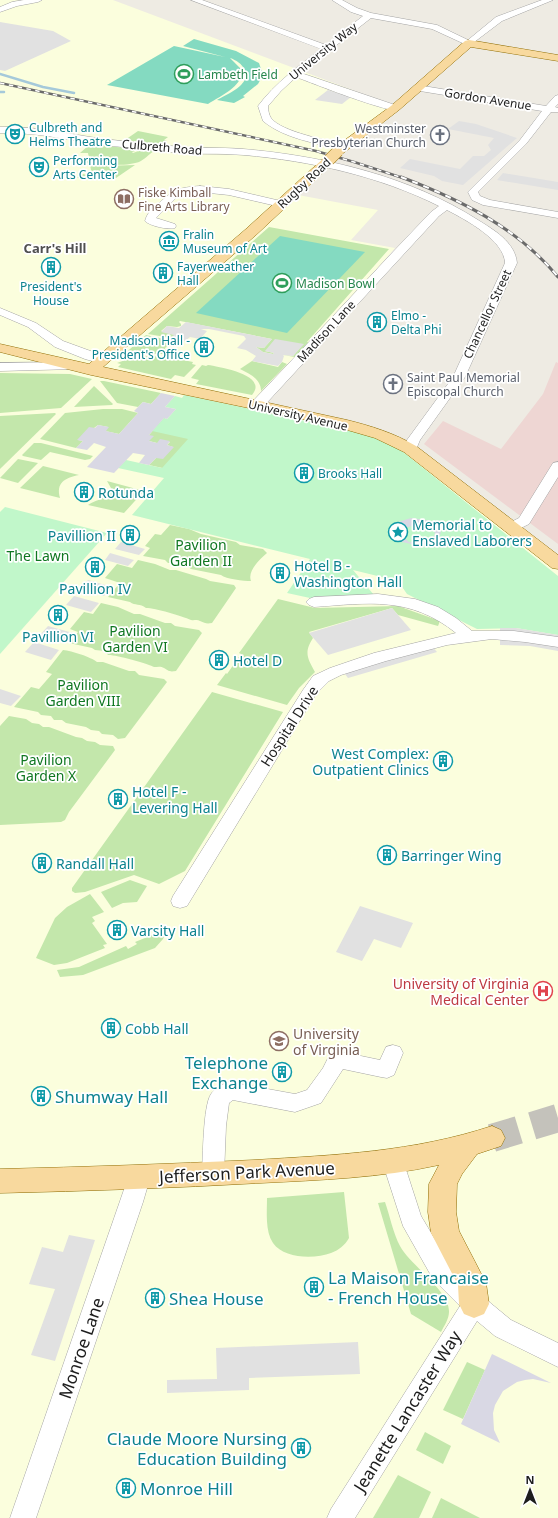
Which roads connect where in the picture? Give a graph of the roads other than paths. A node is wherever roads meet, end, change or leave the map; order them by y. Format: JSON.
{"nodes":[{"id":1,"x":38,"y":0,"type":"edge"},
{"id":2,"x":195,"y":0,"type":"edge"},
{"id":3,"x":336,"y":0,"type":"edge"},
{"id":4,"x":549,"y":0,"type":"edge"},
{"id":5,"x":0,"y":10,"type":"edge"},
{"id":6,"x":369,"y":15,"type":"junction"},
{"id":7,"x":469,"y":43,"type":"junction"},
{"id":8,"x":327,"y":48,"type":"junction"},
{"id":9,"x":558,"y":58,"type":"edge"},
{"id":10,"x":294,"y":74,"type":"junction"},
{"id":11,"x":418,"y":88,"type":"junction"},
{"id":12,"x":558,"y":98,"type":"edge"},
{"id":13,"x":394,"y":108,"type":"junction"},
{"id":14,"x":547,"y":109,"type":"junction"},
{"id":15,"x":558,"y":111,"type":"edge"},
{"id":16,"x":0,"y":130,"type":"edge"},
{"id":17,"x":334,"y":156,"type":"junction"},
{"id":18,"x":281,"y":204,"type":"junction"},
{"id":19,"x":447,"y":206,"type":"junction"},
{"id":20,"x":558,"y":215,"type":"edge"},
{"id":21,"x":172,"y":226,"type":"dead end"},
{"id":22,"x":0,"y":311,"type":"edge"},
{"id":23,"x":0,"y":348,"type":"edge"},
{"id":24,"x":103,"y":360,"type":"junction"},
{"id":25,"x":71,"y":366,"type":"junction"},
{"id":26,"x":0,"y":367,"type":"edge"},
{"id":27,"x":91,"y":370,"type":"junction"},
{"id":28,"x":257,"y":405,"type":"junction"},
{"id":29,"x":410,"y":449,"type":"junction"},
{"id":30,"x":558,"y":466,"type":"edge"},
{"id":31,"x":510,"y":528,"type":"junction"},
{"id":32,"x":558,"y":564,"type":"edge"},
{"id":33,"x":314,"y":602,"type":"dead end"},
{"id":34,"x":469,"y":636,"type":"junction"},
{"id":35,"x":558,"y":642,"type":"edge"},
{"id":36,"x":180,"y":901,"type":"dead end"},
{"id":37,"x":392,"y":1054,"type":"dead end"},
{"id":38,"x":393,"y":1161,"type":"junction"},
{"id":39,"x":213,"y":1174,"type":"junction"},
{"id":40,"x":139,"y":1178,"type":"junction"},
{"id":41,"x":0,"y":1181,"type":"edge"},
{"id":42,"x":474,"y":1304,"type":"junction"},
{"id":43,"x":558,"y":1355,"type":"edge"},
{"id":44,"x":23,"y":1518,"type":"edge"},
{"id":45,"x":340,"y":1518,"type":"edge"}],
"edges":[{"from":1,"to":5,"type":"street"},
{"from":2,"to":8,"type":"street"},
{"from":3,"to":6,"type":"street"},
{"from":4,"to":7,"type":"street","name":"Rugby Road"},
{"from":6,"to":7,"type":"street"},
{"from":6,"to":8,"type":"street","name":"University Way"},
{"from":7,"to":9,"type":"main road"},
{"from":7,"to":11,"type":"main road","name":"Rugby Road"},
{"from":8,"to":10,"type":"street","name":"University Way"},
{"from":10,"to":13,"type":"street"},
{"from":10,"to":17,"type":"street","name":"University Way"},
{"from":11,"to":13,"type":"main road","name":"Rugby Road"},
{"from":11,"to":14,"type":"street","name":"Gordon Avenue"},
{"from":12,"to":14,"type":"street"},
{"from":13,"to":17,"type":"main road","name":"Rugby Road"},
{"from":14,"to":15,"type":"street","name":"Gordon Avenue"},
{"from":14,"to":20,"type":"street"},
{"from":16,"to":17,"type":"street","name":"Culbreth Road"},
{"from":17,"to":18,"type":"main road","name":"Rugby Road"},
{"from":17,"to":19,"type":"street","name":"Chancellor Street"},
{"from":18,"to":21,"type":"street"},
{"from":18,"to":24,"type":"main road","name":"Rugby Road"},
{"from":19,"to":28,"type":"street","name":"Madison Lane"},
{"from":19,"to":29,"type":"street","name":"Chancellor Street"},
{"from":22,"to":24,"type":"street"},
{"from":23,"to":25,"type":"main road","name":"University Avenue"},
{"from":24,"to":27,"type":"main road","name":"Rugby Road"},
{"from":25,"to":26,"type":"street"},
{"from":25,"to":27,"type":"main road","name":"University Avenue"},
{"from":27,"to":28,"type":"main road","name":"University Avenue"},
{"from":28,"to":29,"type":"main road","name":"University Avenue"},
{"from":29,"to":31,"type":"main road","name":"University Avenue"},
{"from":30,"to":31,"type":"street"},
{"from":31,"to":32,"type":"main road","name":"University Avenue"},
{"from":33,"to":34,"type":"street"},
{"from":34,"to":35,"type":"street","name":"Hospital Drive"},
{"from":34,"to":36,"type":"street","name":"Hospital Drive"},
{"from":37,"to":39,"type":"street"},
{"from":38,"to":39,"type":"main road","name":"Jefferson Park Avenue"},
{"from":38,"to":42,"type":"street"},
{"from":38,"to":42,"type":"main road","name":"Jefferson Park Avenue"},
{"from":39,"to":40,"type":"main road","name":"Jefferson Park Avenue"},
{"from":40,"to":41,"type":"main road","name":"Jefferson Park Avenue"},
{"from":40,"to":44,"type":"street","name":"Monroe Lane"},
{"from":42,"to":43,"type":"street"},
{"from":42,"to":45,"type":"street","name":"Jeanette Lancaster Way"}]}
